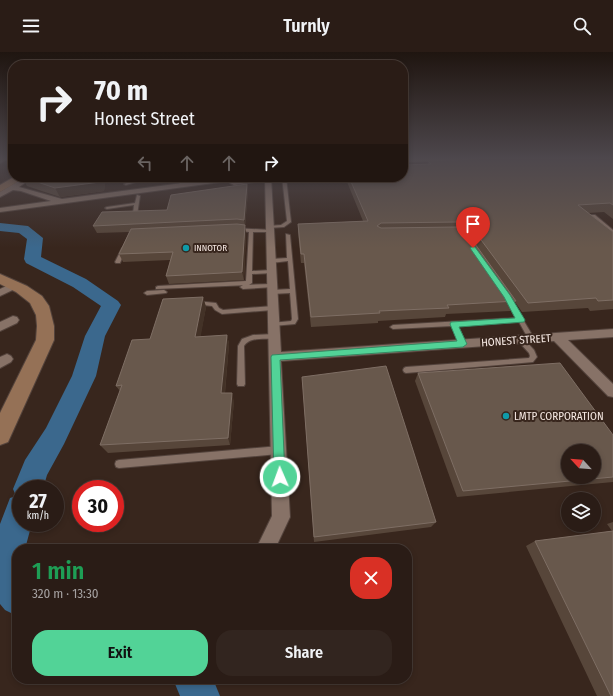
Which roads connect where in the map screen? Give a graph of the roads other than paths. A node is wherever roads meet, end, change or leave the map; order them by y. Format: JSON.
{"nodes":[{"id":1,"x":12,"y":188,"type":"joint"},
{"id":2,"x":160,"y":188,"type":"edge"},
{"id":3,"x":212,"y":188,"type":"edge"},
{"id":4,"x":264,"y":188,"type":"edge"},
{"id":5,"x":285,"y":188,"type":"edge"},
{"id":6,"x":0,"y":196,"type":"edge"},
{"id":7,"x":137,"y":200,"type":"junction"},
{"id":8,"x":63,"y":202,"type":"junction"},
{"id":9,"x":94,"y":203,"type":"dead end"},
{"id":10,"x":107,"y":208,"type":"dead end"},
{"id":11,"x":0,"y":210,"type":"edge"},
{"id":12,"x":135,"y":214,"type":"edge"},
{"id":13,"x":593,"y":216,"type":"edge"},
{"id":14,"x":230,"y":229,"type":"edge"},
{"id":15,"x":270,"y":229,"type":"junction"},
{"id":16,"x":251,"y":231,"type":"junction"},
{"id":17,"x":613,"y":232,"type":"edge"},
{"id":18,"x":288,"y":235,"type":"dead end"},
{"id":19,"x":128,"y":241,"type":"edge"},
{"id":20,"x":290,"y":259,"type":"junction"},
{"id":21,"x":118,"y":262,"type":"edge"},
{"id":22,"x":271,"y":266,"type":"junction"},
{"id":23,"x":249,"y":273,"type":"junction"},
{"id":24,"x":5,"y":285,"type":"edge"},
{"id":25,"x":158,"y":288,"type":"dead end"},
{"id":26,"x":272,"y":289,"type":"junction"},
{"id":27,"x":293,"y":291,"type":"junction"},
{"id":28,"x":503,"y":291,"type":"edge"},
{"id":29,"x":147,"y":294,"type":"dead end"},
{"id":30,"x":193,"y":303,"type":"edge"},
{"id":31,"x":273,"y":308,"type":"junction"},
{"id":32,"x":13,"y":320,"type":"dead end"},
{"id":33,"x":521,"y":320,"type":"junction"},
{"id":34,"x":454,"y":324,"type":"junction"},
{"id":35,"x":393,"y":327,"type":"dead end"},
{"id":36,"x":0,"y":328,"type":"edge"},
{"id":37,"x":274,"y":330,"type":"junction"},
{"id":38,"x":613,"y":333,"type":"edge"},
{"id":39,"x":557,"y":337,"type":"junction"},
{"id":40,"x":526,"y":339,"type":"junction"},
{"id":41,"x":463,"y":344,"type":"junction"},
{"id":42,"x":275,"y":357,"type":"junction"},
{"id":43,"x":406,"y":370,"type":"dead end"},
{"id":44,"x":241,"y":384,"type":"dead end"},
{"id":45,"x":613,"y":392,"type":"edge"},
{"id":46,"x":0,"y":435,"type":"edge"},
{"id":47,"x":279,"y":450,"type":"junction"},
{"id":48,"x":119,"y":464,"type":"dead end"},
{"id":49,"x":268,"y":544,"type":"edge"}],
"edges":[{"from":1,"to":6,"type":"street"},
{"from":1,"to":8,"type":"street"},
{"from":2,"to":8,"type":"street"},
{"from":3,"to":7,"type":"street"},
{"from":4,"to":15,"type":"street"},
{"from":5,"to":15,"type":"lane"},
{"from":7,"to":9,"type":"street"},
{"from":7,"to":10,"type":"lane"},
{"from":7,"to":12,"type":"lane"},
{"from":8,"to":11,"type":"street"},
{"from":13,"to":17,"type":"lane"},
{"from":14,"to":16,"type":"lane"},
{"from":15,"to":16,"type":"lane"},
{"from":15,"to":22,"type":"street"},
{"from":16,"to":23,"type":"lane"},
{"from":18,"to":20,"type":"lane"},
{"from":19,"to":21,"type":"lane"},
{"from":20,"to":22,"type":"lane"},
{"from":20,"to":27,"type":"lane"},
{"from":22,"to":23,"type":"lane"},
{"from":22,"to":26,"type":"street"},
{"from":23,"to":25,"type":"lane"},
{"from":24,"to":46,"type":"main road"},
{"from":26,"to":27,"type":"lane"},
{"from":26,"to":29,"type":"lane"},
{"from":26,"to":31,"type":"street"},
{"from":27,"to":37,"type":"lane"},
{"from":28,"to":33,"type":"lane"},
{"from":30,"to":31,"type":"lane"},
{"from":31,"to":37,"type":"street"},
{"from":32,"to":36,"type":"street"},
{"from":33,"to":34,"type":"lane"},
{"from":33,"to":40,"type":"lane"},
{"from":34,"to":35,"type":"lane"},
{"from":34,"to":41,"type":"lane"},
{"from":37,"to":42,"type":"street"},
{"from":37,"to":44,"type":"lane"},
{"from":38,"to":39,"type":"street","name":"HONEST STREET"},
{"from":39,"to":40,"type":"street","name":"HONEST STREET"},
{"from":39,"to":45,"type":"street"},
{"from":40,"to":41,"type":"street","name":"HONEST STREET"},
{"from":40,"to":43,"type":"lane"},
{"from":41,"to":42,"type":"street","name":"HONEST STREET"},
{"from":42,"to":47,"type":"street"},
{"from":47,"to":48,"type":"lane"},
{"from":47,"to":49,"type":"street"}]}
